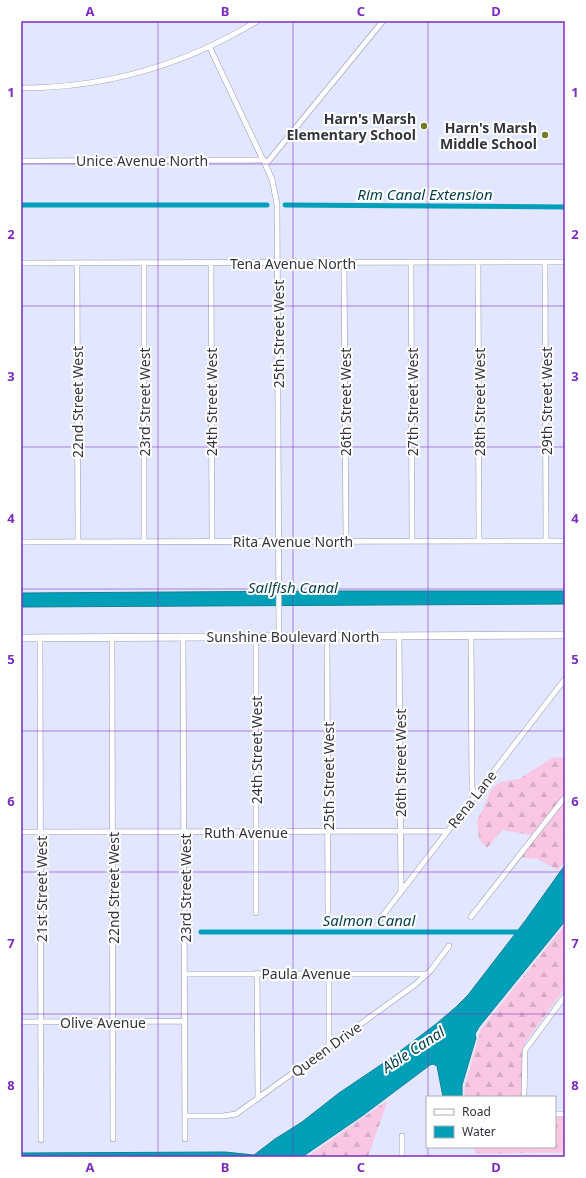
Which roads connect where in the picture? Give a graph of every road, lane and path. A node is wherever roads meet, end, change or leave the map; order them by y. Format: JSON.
{"nodes":[{"id":1,"x":257,"y":21,"type":"edge"},
{"id":2,"x":383,"y":21,"type":"edge"},
{"id":3,"x":210,"y":48,"type":"junction"},
{"id":4,"x":21,"y":88,"type":"edge"},
{"id":5,"x":21,"y":161,"type":"edge"},
{"id":6,"x":265,"y":162,"type":"junction"},
{"id":7,"x":278,"y":262,"type":"junction"},
{"id":8,"x":478,"y":262,"type":"junction"},
{"id":9,"x":545,"y":262,"type":"junction"},
{"id":10,"x":565,"y":262,"type":"edge"},
{"id":11,"x":21,"y":263,"type":"edge"},
{"id":12,"x":77,"y":263,"type":"junction"},
{"id":13,"x":144,"y":263,"type":"junction"},
{"id":14,"x":211,"y":263,"type":"junction"},
{"id":15,"x":344,"y":263,"type":"junction"},
{"id":16,"x":412,"y":263,"type":"junction"},
{"id":17,"x":212,"y":541,"type":"junction"},
{"id":18,"x":278,"y":541,"type":"junction"},
{"id":19,"x":346,"y":541,"type":"junction"},
{"id":20,"x":412,"y":541,"type":"junction"},
{"id":21,"x":479,"y":541,"type":"junction"},
{"id":22,"x":546,"y":541,"type":"junction"},
{"id":23,"x":565,"y":541,"type":"edge"},
{"id":24,"x":21,"y":542,"type":"edge"},
{"id":25,"x":78,"y":542,"type":"junction"},
{"id":26,"x":144,"y":542,"type":"junction"},
{"id":27,"x":399,"y":635,"type":"junction"},
{"id":28,"x":471,"y":635,"type":"junction"},
{"id":29,"x":565,"y":635,"type":"edge"},
{"id":30,"x":184,"y":636,"type":"junction"},
{"id":31,"x":256,"y":636,"type":"junction"},
{"id":32,"x":279,"y":636,"type":"junction"},
{"id":33,"x":328,"y":636,"type":"junction"},
{"id":34,"x":112,"y":637,"type":"junction"},
{"id":35,"x":21,"y":638,"type":"edge"},
{"id":36,"x":40,"y":638,"type":"junction"},
{"id":37,"x":565,"y":679,"type":"edge"},
{"id":38,"x":476,"y":795,"type":"junction"},
{"id":39,"x":565,"y":797,"type":"edge"},
{"id":40,"x":400,"y":831,"type":"junction"},
{"id":41,"x":447,"y":831,"type":"junction"},
{"id":42,"x":21,"y":832,"type":"edge"},
{"id":43,"x":40,"y":832,"type":"junction"},
{"id":44,"x":112,"y":832,"type":"junction"},
{"id":45,"x":184,"y":832,"type":"junction"},
{"id":46,"x":256,"y":832,"type":"junction"},
{"id":47,"x":328,"y":832,"type":"junction"},
{"id":48,"x":401,"y":892,"type":"junction"},
{"id":49,"x":256,"y":913,"type":"dead end"},
{"id":50,"x":328,"y":917,"type":"dead end"},
{"id":51,"x":471,"y":917,"type":"dead end"},
{"id":52,"x":380,"y":919,"type":"dead end"},
{"id":53,"x":449,"y":946,"type":"dead end"},
{"id":54,"x":257,"y":973,"type":"junction"},
{"id":55,"x":329,"y":973,"type":"junction"},
{"id":56,"x":185,"y":974,"type":"junction"},
{"id":57,"x":427,"y":974,"type":"junction"},
{"id":58,"x":565,"y":996,"type":"edge"},
{"id":59,"x":185,"y":1021,"type":"junction"},
{"id":60,"x":21,"y":1022,"type":"edge"},
{"id":61,"x":41,"y":1022,"type":"junction"},
{"id":62,"x":113,"y":1022,"type":"junction"},
{"id":63,"x":329,"y":1047,"type":"junction"},
{"id":64,"x":524,"y":1096,"type":"edge"},
{"id":65,"x":258,"y":1099,"type":"junction"},
{"id":66,"x":185,"y":1116,"type":"junction"},
{"id":67,"x":402,"y":1136,"type":"dead end"},
{"id":68,"x":114,"y":1139,"type":"dead end"},
{"id":69,"x":42,"y":1140,"type":"dead end"},
{"id":70,"x":185,"y":1140,"type":"dead end"},
{"id":71,"x":402,"y":1157,"type":"edge"}],
"edges":[{"from":1,"to":3,"type":"street"},
{"from":2,"to":6,"type":"street"},
{"from":3,"to":4,"type":"street"},
{"from":3,"to":6,"type":"street","name":"25th Street West"},
{"from":5,"to":6,"type":"street","name":"Unice Avenue North"},
{"from":6,"to":7,"type":"street","name":"25th Street West"},
{"from":7,"to":14,"type":"street","name":"Tena Avenue North"},
{"from":7,"to":15,"type":"street","name":"Tena Avenue North"},
{"from":7,"to":18,"type":"street","name":"25th Street West"},
{"from":8,"to":9,"type":"street","name":"Tena Avenue North"},
{"from":8,"to":16,"type":"street","name":"Tena Avenue North"},
{"from":8,"to":21,"type":"street","name":"28th Street West"},
{"from":9,"to":10,"type":"street","name":"Tena Avenue North"},
{"from":9,"to":22,"type":"street","name":"29th Street West"},
{"from":11,"to":12,"type":"street","name":"Tena Avenue North"},
{"from":12,"to":13,"type":"street","name":"Tena Avenue North"},
{"from":12,"to":25,"type":"street","name":"22nd Street West"},
{"from":13,"to":14,"type":"street","name":"Tena Avenue North"},
{"from":13,"to":26,"type":"street","name":"23rd Street West"},
{"from":14,"to":17,"type":"street","name":"24th Street West"},
{"from":15,"to":16,"type":"street","name":"Tena Avenue North"},
{"from":15,"to":19,"type":"street","name":"26th Street West"},
{"from":16,"to":20,"type":"street","name":"27th Street West"},
{"from":17,"to":18,"type":"street","name":"Rita Avenue North"},
{"from":17,"to":26,"type":"street","name":"Rita Avenue North"},
{"from":18,"to":19,"type":"street","name":"Rita Avenue North"},
{"from":18,"to":32,"type":"street","name":"25th Street West"},
{"from":19,"to":20,"type":"street","name":"Rita Avenue North"},
{"from":20,"to":21,"type":"street","name":"Rita Avenue North"},
{"from":21,"to":22,"type":"street","name":"Rita Avenue North"},
{"from":22,"to":23,"type":"street","name":"Rita Avenue North"},
{"from":24,"to":25,"type":"street","name":"Rita Avenue North"},
{"from":25,"to":26,"type":"street","name":"Rita Avenue North"},
{"from":27,"to":28,"type":"street","name":"Sunshine Boulevard North"},
{"from":27,"to":33,"type":"street","name":"Sunshine Boulevard North"},
{"from":27,"to":40,"type":"street","name":"26th Street West"},
{"from":28,"to":29,"type":"street","name":"Sunshine Boulevard North"},
{"from":28,"to":38,"type":"street"},
{"from":30,"to":31,"type":"street","name":"Sunshine Boulevard North"},
{"from":30,"to":34,"type":"street","name":"Sunshine Boulevard North"},
{"from":30,"to":45,"type":"street","name":"23rd Street West"},
{"from":31,"to":32,"type":"street","name":"Sunshine Boulevard North"},
{"from":31,"to":46,"type":"street","name":"24th Street West"},
{"from":32,"to":33,"type":"street","name":"Sunshine Boulevard North"},
{"from":33,"to":47,"type":"street","name":"25th Street West"},
{"from":34,"to":36,"type":"street","name":"Sunshine Boulevard North"},
{"from":34,"to":44,"type":"street","name":"22nd Street West"},
{"from":35,"to":36,"type":"street","name":"Sunshine Boulevard North"},
{"from":36,"to":43,"type":"street","name":"21st Street West"},
{"from":37,"to":38,"type":"street","name":"Rena Lane"},
{"from":38,"to":41,"type":"street","name":"Rena Lane"},
{"from":39,"to":51,"type":"street"},
{"from":40,"to":41,"type":"street","name":"Ruth Avenue"},
{"from":40,"to":47,"type":"street","name":"Ruth Avenue"},
{"from":40,"to":48,"type":"street","name":"26th Street West"},
{"from":41,"to":48,"type":"street","name":"Rena Lane"},
{"from":42,"to":43,"type":"street","name":"Ruth Avenue"},
{"from":43,"to":44,"type":"street","name":"Ruth Avenue"},
{"from":43,"to":61,"type":"street","name":"21st Street West"},
{"from":44,"to":45,"type":"street","name":"Ruth Avenue"},
{"from":44,"to":62,"type":"street","name":"22nd Street West"},
{"from":45,"to":46,"type":"street","name":"Ruth Avenue"},
{"from":45,"to":56,"type":"street","name":"23rd Street West"},
{"from":46,"to":47,"type":"street","name":"Ruth Avenue"},
{"from":46,"to":49,"type":"street","name":"24th Street West"},
{"from":47,"to":50,"type":"street","name":"25th Street West"},
{"from":48,"to":52,"type":"street","name":"Rena Lane"},
{"from":53,"to":57,"type":"street","name":"Queen Drive"},
{"from":54,"to":55,"type":"street","name":"Paula Avenue"},
{"from":54,"to":56,"type":"street","name":"Paula Avenue"},
{"from":54,"to":65,"type":"street"},
{"from":55,"to":57,"type":"street","name":"Paula Avenue"},
{"from":55,"to":63,"type":"street"},
{"from":56,"to":59,"type":"street","name":"23rd Street West"},
{"from":57,"to":63,"type":"street","name":"Queen Drive"},
{"from":58,"to":64,"type":"street"},
{"from":59,"to":62,"type":"street","name":"Olive Avenue"},
{"from":59,"to":66,"type":"street","name":"23rd Street West"},
{"from":60,"to":61,"type":"street","name":"Olive Avenue"},
{"from":61,"to":62,"type":"street","name":"Olive Avenue"},
{"from":61,"to":69,"type":"street","name":"21st Street West"},
{"from":62,"to":68,"type":"street","name":"22nd Street West"},
{"from":63,"to":65,"type":"street","name":"Queen Drive"},
{"from":65,"to":66,"type":"street","name":"Queen Drive"},
{"from":66,"to":70,"type":"street","name":"23rd Street West"},
{"from":67,"to":71,"type":"street"}]}
